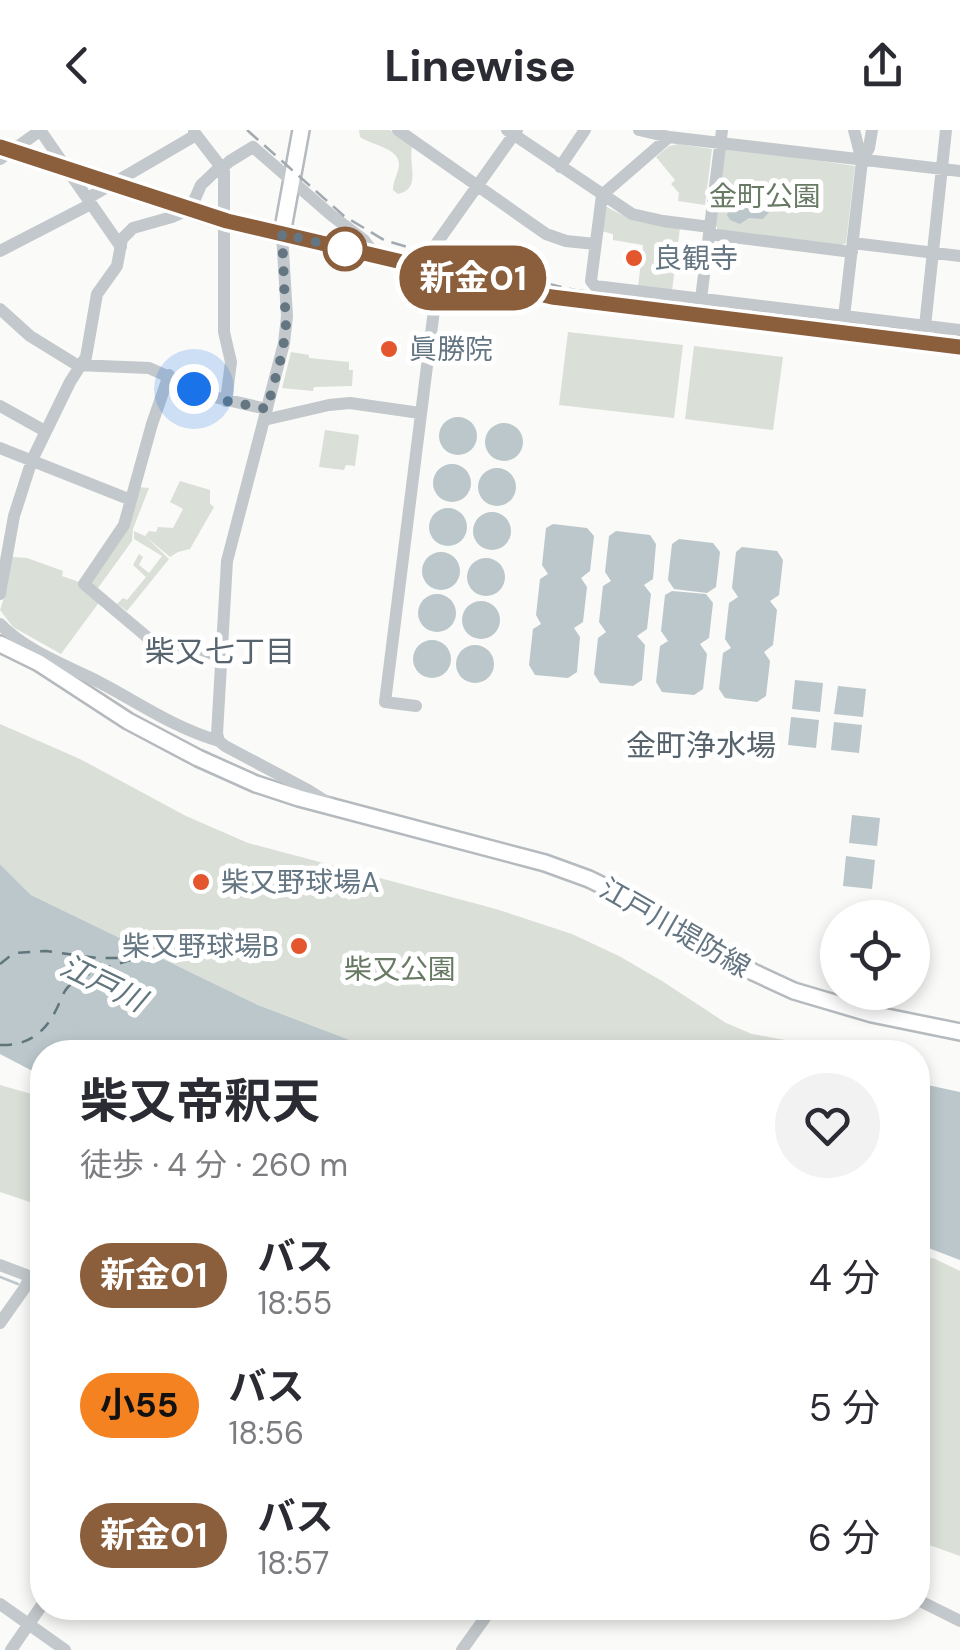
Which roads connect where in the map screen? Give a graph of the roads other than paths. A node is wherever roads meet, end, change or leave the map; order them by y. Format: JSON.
{"nodes":[{"id":1,"x":41,"y":130,"type":"edge"},
{"id":2,"x":301,"y":130,"type":"edge"},
{"id":3,"x":398,"y":130,"type":"edge"},
{"id":4,"x":586,"y":130,"type":"edge"},
{"id":5,"x":639,"y":130,"type":"edge"},
{"id":6,"x":854,"y":130,"type":"edge"},
{"id":7,"x":872,"y":130,"type":"edge"},
{"id":8,"x":946,"y":130,"type":"edge"},
{"id":9,"x":512,"y":131,"type":"edge"},
{"id":10,"x":194,"y":133,"type":"edge"},
{"id":11,"x":721,"y":136,"type":"edge"},
{"id":12,"x":669,"y":137,"type":"junction"},
{"id":13,"x":4,"y":152,"type":"edge"},
{"id":14,"x":862,"y":161,"type":"junction"},
{"id":15,"x":560,"y":166,"type":"junction"},
{"id":16,"x":944,"y":169,"type":"junction"},
{"id":17,"x":68,"y":170,"type":"junction"},
{"id":18,"x":223,"y":170,"type":"junction"},
{"id":19,"x":960,"y":171,"type":"edge"},
{"id":20,"x":292,"y":179,"type":"junction"},
{"id":21,"x":112,"y":184,"type":"junction"},
{"id":22,"x":477,"y":186,"type":"junction"},
{"id":23,"x":602,"y":196,"type":"junction"},
{"id":24,"x":89,"y":201,"type":"junction"},
{"id":25,"x":187,"y":209,"type":"junction"},
{"id":26,"x":709,"y":230,"type":"junction"},
{"id":27,"x":282,"y":234,"type":"junction"},
{"id":28,"x":596,"y":244,"type":"junction"},
{"id":29,"x":121,"y":246,"type":"junction"},
{"id":30,"x":434,"y":247,"type":"dead end"},
{"id":31,"x":853,"y":248,"type":"junction"},
{"id":32,"x":0,"y":252,"type":"edge"},
{"id":33,"x":934,"y":253,"type":"junction"},
{"id":34,"x":375,"y":255,"type":"junction"},
{"id":35,"x":960,"y":256,"type":"edge"},
{"id":36,"x":438,"y":270,"type":"junction"},
{"id":37,"x":701,"y":299,"type":"junction"},
{"id":38,"x":0,"y":309,"type":"edge"},
{"id":39,"x":844,"y":316,"type":"junction"},
{"id":40,"x":926,"y":324,"type":"junction"},
{"id":41,"x":960,"y":330,"type":"edge"},
{"id":42,"x":960,"y":347,"type":"edge"},
{"id":43,"x":81,"y":366,"type":"junction"},
{"id":44,"x":169,"y":375,"type":"junction"},
{"id":45,"x":226,"y":401,"type":"junction"},
{"id":46,"x":0,"y":406,"type":"edge"},
{"id":47,"x":420,"y":413,"type":"junction"},
{"id":48,"x":265,"y":414,"type":"junction"},
{"id":49,"x":45,"y":431,"type":"junction"},
{"id":50,"x":0,"y":448,"type":"edge"},
{"id":51,"x":32,"y":460,"type":"junction"},
{"id":52,"x":131,"y":500,"type":"junction"},
{"id":53,"x":7,"y":515,"type":"edge"},
{"id":54,"x":3,"y":568,"type":"edge"},
{"id":55,"x":0,"y":594,"type":"edge"},
{"id":56,"x":0,"y":624,"type":"edge"},
{"id":57,"x":0,"y":644,"type":"edge"},
{"id":58,"x":221,"y":656,"type":"junction"},
{"id":59,"x":416,"y":706,"type":"dead end"},
{"id":60,"x":219,"y":740,"type":"junction"},
{"id":61,"x":331,"y":805,"type":"junction"},
{"id":62,"x":960,"y":1032,"type":"edge"},
{"id":63,"x":0,"y":1265,"type":"edge"},
{"id":64,"x":30,"y":1277,"type":"edge"},
{"id":65,"x":30,"y":1284,"type":"edge"},
{"id":66,"x":0,"y":1323,"type":"edge"},
{"id":67,"x":0,"y":1604,"type":"edge"},
{"id":68,"x":930,"y":1606,"type":"edge"},
{"id":69,"x":32,"y":1620,"type":"edge"},
{"id":70,"x":484,"y":1620,"type":"edge"},
{"id":71,"x":960,"y":1620,"type":"edge"},
{"id":72,"x":29,"y":1624,"type":"junction"},
{"id":73,"x":10,"y":1650,"type":"edge"},
{"id":74,"x":65,"y":1650,"type":"edge"},
{"id":75,"x":463,"y":1650,"type":"edge"}],
"edges":[{"from":1,"to":13,"type":"street"},
{"from":1,"to":17,"type":"street"},
{"from":2,"to":20,"type":"main road"},
{"from":3,"to":22,"type":"street"},
{"from":4,"to":15,"type":"street"},
{"from":5,"to":12,"type":"street"},
{"from":6,"to":14,"type":"street"},
{"from":7,"to":14,"type":"street"},
{"from":8,"to":16,"type":"street"},
{"from":9,"to":15,"type":"street"},
{"from":9,"to":22,"type":"street"},
{"from":10,"to":18,"type":"street"},
{"from":10,"to":21,"type":"street"},
{"from":11,"to":12,"type":"street"},
{"from":11,"to":14,"type":"street"},
{"from":11,"to":26,"type":"street"},
{"from":12,"to":23,"type":"street"},
{"from":13,"to":17,"type":"main road"},
{"from":14,"to":16,"type":"street"},
{"from":14,"to":31,"type":"street"},
{"from":15,"to":23,"type":"street"},
{"from":16,"to":19,"type":"street"},
{"from":16,"to":33,"type":"street"},
{"from":17,"to":21,"type":"main road"},
{"from":17,"to":24,"type":"street"},
{"from":18,"to":20,"type":"street"},
{"from":18,"to":25,"type":"street"},
{"from":18,"to":45,"type":"street"},
{"from":20,"to":27,"type":"main road"},
{"from":20,"to":34,"type":"street"},
{"from":21,"to":24,"type":"street"},
{"from":21,"to":25,"type":"main road"},
{"from":22,"to":28,"type":"street"},
{"from":22,"to":30,"type":"street"},
{"from":23,"to":26,"type":"street"},
{"from":23,"to":28,"type":"street"},
{"from":24,"to":29,"type":"street"},
{"from":24,"to":32,"type":"street"},
{"from":25,"to":27,"type":"main road"},
{"from":25,"to":29,"type":"street"},
{"from":26,"to":31,"type":"street"},
{"from":26,"to":37,"type":"street"},
{"from":27,"to":34,"type":"main road"},
{"from":27,"to":48,"type":"street"},
{"from":28,"to":37,"type":"street"},
{"from":29,"to":43,"type":"street"},
{"from":31,"to":33,"type":"street"},
{"from":31,"to":39,"type":"street"},
{"from":33,"to":35,"type":"street"},
{"from":33,"to":40,"type":"street"},
{"from":34,"to":36,"type":"main road"},
{"from":36,"to":42,"type":"main road"},
{"from":36,"to":47,"type":"street"},
{"from":37,"to":39,"type":"street"},
{"from":38,"to":43,"type":"street"},
{"from":39,"to":40,"type":"street"},
{"from":40,"to":41,"type":"street"},
{"from":43,"to":44,"type":"street"},
{"from":43,"to":49,"type":"street"},
{"from":44,"to":45,"type":"street"},
{"from":44,"to":52,"type":"street"},
{"from":45,"to":48,"type":"street"},
{"from":46,"to":49,"type":"street"},
{"from":47,"to":48,"type":"street"},
{"from":47,"to":59,"type":"street"},
{"from":48,"to":58,"type":"street"},
{"from":49,"to":51,"type":"street"},
{"from":50,"to":51,"type":"street"},
{"from":51,"to":52,"type":"street"},
{"from":51,"to":53,"type":"street"},
{"from":52,"to":58,"type":"street"},
{"from":53,"to":54,"type":"street"},
{"from":54,"to":55,"type":"street"},
{"from":56,"to":60,"type":"street","name":"江戸川堤防線"},
{"from":57,"to":61,"type":"main road","name":"江戸川堤防線"},
{"from":58,"to":60,"type":"street"},
{"from":60,"to":61,"type":"street","name":"江戸川堤防線"},
{"from":61,"to":62,"type":"main road","name":"江戸川堤防線"},
{"from":63,"to":64,"type":"street"},
{"from":65,"to":66,"type":"street"},
{"from":67,"to":72,"type":"street"},
{"from":68,"to":71,"type":"street"},
{"from":69,"to":72,"type":"street"},
{"from":70,"to":75,"type":"street"},
{"from":72,"to":73,"type":"street"},
{"from":72,"to":74,"type":"street"}]}
